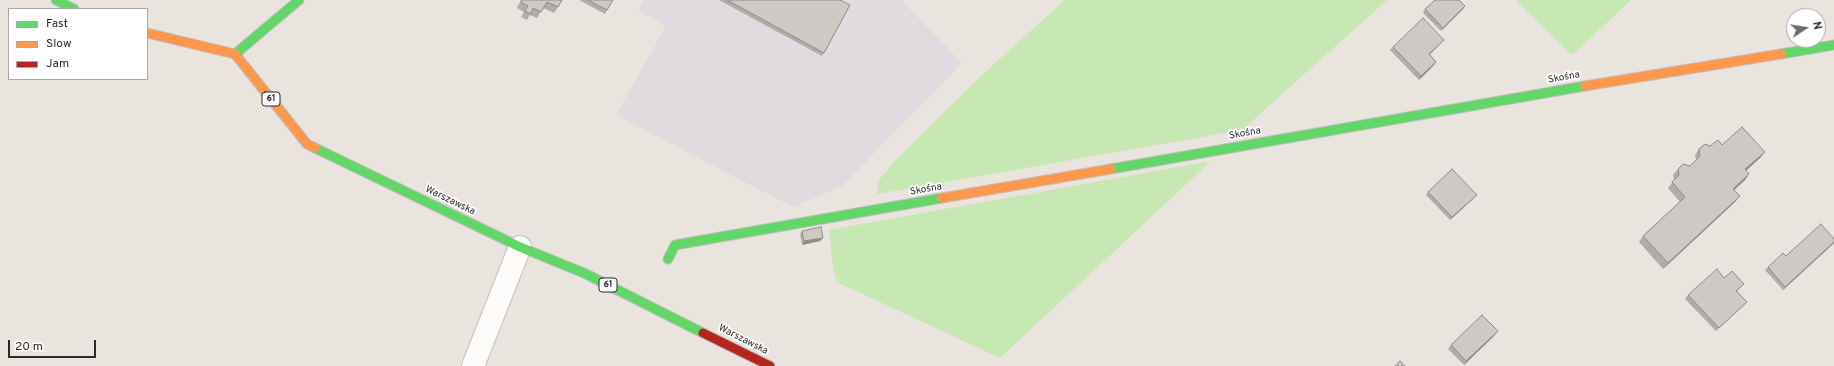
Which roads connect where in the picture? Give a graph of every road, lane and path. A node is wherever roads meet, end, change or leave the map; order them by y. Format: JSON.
{"nodes":[{"id":1,"x":56,"y":0,"type":"edge"},
{"id":2,"x":299,"y":0,"type":"edge"},
{"id":3,"x":72,"y":8,"type":"edge"},
{"id":4,"x":148,"y":33,"type":"edge"},
{"id":5,"x":1834,"y":45,"type":"edge"},
{"id":6,"x":235,"y":54,"type":"junction"},
{"id":7,"x":520,"y":247,"type":"junction"},
{"id":8,"x":668,"y":259,"type":"dead end"},
{"id":9,"x":473,"y":366,"type":"edge"},
{"id":10,"x":770,"y":366,"type":"edge"}],
"edges":[{"from":1,"to":3,"type":"street"},
{"from":2,"to":6,"type":"street"},
{"from":4,"to":6,"type":"street"},
{"from":5,"to":8,"type":"street","name":"Skośna"},
{"from":6,"to":7,"type":"street","name":"Warszawska","number":"61"},
{"from":7,"to":9,"type":"street"},
{"from":7,"to":10,"type":"street","name":"Warszawska","number":"61"}]}
